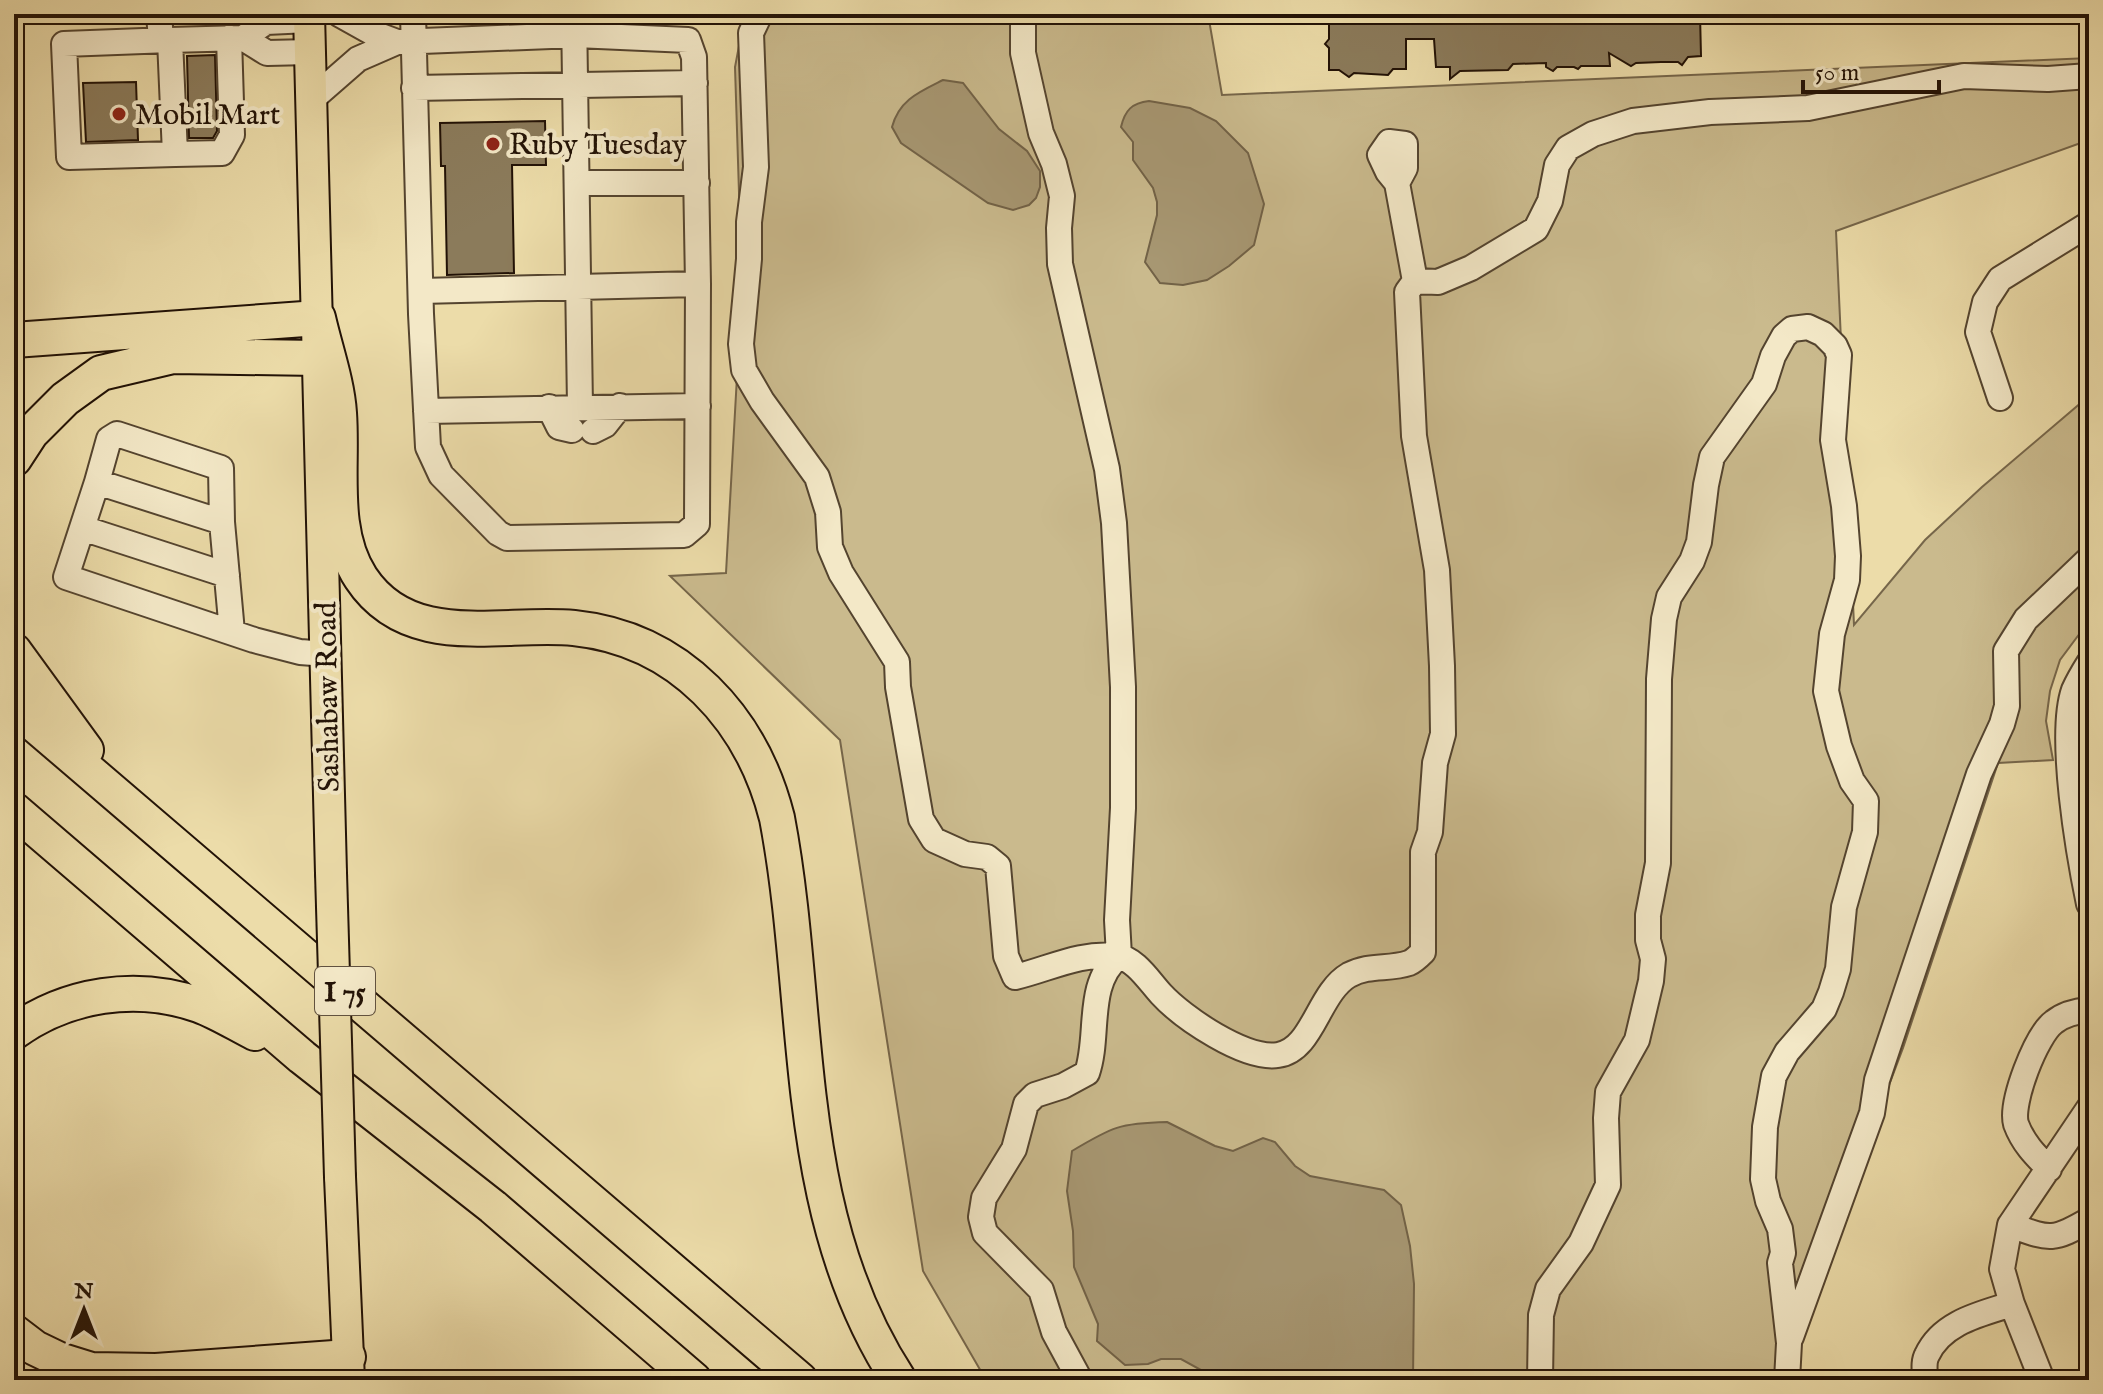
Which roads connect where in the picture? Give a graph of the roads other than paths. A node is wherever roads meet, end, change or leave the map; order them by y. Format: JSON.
{"nodes":[{"id":1,"x":159,"y":14,"type":"edge"},
{"id":2,"x":339,"y":14,"type":"edge"},
{"id":3,"x":413,"y":14,"type":"edge"},
{"id":4,"x":760,"y":14,"type":"edge"},
{"id":5,"x":1023,"y":14,"type":"edge"},
{"id":6,"x":309,"y":17,"type":"edge"},
{"id":7,"x":575,"y":24,"type":"edge"},
{"id":8,"x":236,"y":38,"type":"junction"},
{"id":9,"x":165,"y":40,"type":"junction"},
{"id":10,"x":405,"y":42,"type":"junction"},
{"id":11,"x":310,"y":52,"type":"junction"},
{"id":12,"x":2089,"y":76,"type":"edge"},
{"id":13,"x":695,"y":83,"type":"junction"},
{"id":14,"x":577,"y":85,"type":"junction"},
{"id":15,"x":414,"y":88,"type":"junction"},
{"id":16,"x":311,"y":100,"type":"junction"},
{"id":17,"x":175,"y":154,"type":"junction"},
{"id":18,"x":578,"y":183,"type":"junction"},
{"id":19,"x":697,"y":183,"type":"junction"},
{"id":20,"x":1397,"y":183,"type":"dead end"},
{"id":21,"x":2089,"y":224,"type":"edge"},
{"id":22,"x":1415,"y":281,"type":"junction"},
{"id":23,"x":698,"y":284,"type":"junction"},
{"id":24,"x":579,"y":288,"type":"junction"},
{"id":25,"x":421,"y":291,"type":"junction"},
{"id":26,"x":318,"y":318,"type":"junction"},
{"id":27,"x":14,"y":340,"type":"edge"},
{"id":28,"x":318,"y":358,"type":"junction"},
{"id":29,"x":2000,"y":398,"type":"dead end"},
{"id":30,"x":580,"y":406,"type":"junction"},
{"id":31,"x":620,"y":406,"type":"junction"},
{"id":32,"x":698,"y":406,"type":"junction"},
{"id":33,"x":549,"y":407,"type":"junction"},
{"id":34,"x":426,"y":411,"type":"junction"},
{"id":35,"x":14,"y":459,"type":"edge"},
{"id":36,"x":97,"y":482,"type":"junction"},
{"id":37,"x":222,"y":522,"type":"junction"},
{"id":38,"x":82,"y":528,"type":"junction"},
{"id":39,"x":2089,"y":559,"type":"edge"},
{"id":40,"x":227,"y":575,"type":"junction"},
{"id":41,"x":232,"y":632,"type":"junction"},
{"id":42,"x":14,"y":651,"type":"edge"},
{"id":43,"x":327,"y":654,"type":"junction"},
{"id":44,"x":2089,"y":663,"type":"edge"},
{"id":45,"x":14,"y":707,"type":"edge"},
{"id":46,"x":14,"y":810,"type":"edge"},
{"id":47,"x":149,"y":822,"type":"junction"},
{"id":48,"x":2089,"y":904,"type":"edge"},
{"id":49,"x":1119,"y":956,"type":"junction"},
{"id":50,"x":2089,"y":1010,"type":"edge"},
{"id":51,"x":14,"y":1032,"type":"edge"},
{"id":52,"x":302,"y":1057,"type":"junction"},
{"id":53,"x":2089,"y":1108,"type":"edge"},
{"id":54,"x":2049,"y":1169,"type":"junction"},
{"id":55,"x":2089,"y":1220,"type":"edge"},
{"id":56,"x":2010,"y":1225,"type":"junction"},
{"id":57,"x":2012,"y":1304,"type":"junction"},
{"id":58,"x":14,"y":1332,"type":"edge"},
{"id":59,"x":1789,"y":1343,"type":"junction"},
{"id":60,"x":348,"y":1369,"type":"edge"},
{"id":61,"x":694,"y":1380,"type":"edge"},
{"id":62,"x":800,"y":1380,"type":"edge"},
{"id":63,"x":899,"y":1380,"type":"edge"},
{"id":64,"x":1080,"y":1380,"type":"edge"},
{"id":65,"x":1540,"y":1380,"type":"edge"},
{"id":66,"x":1787,"y":1380,"type":"edge"},
{"id":67,"x":1925,"y":1380,"type":"edge"},
{"id":68,"x":2042,"y":1380,"type":"edge"}],
"edges":[{"from":1,"to":9,"type":"street"},
{"from":2,"to":10,"type":"street"},
{"from":3,"to":10,"type":"street"},
{"from":4,"to":49,"type":"street"},
{"from":5,"to":49,"type":"street"},
{"from":6,"to":8,"type":"street"},
{"from":6,"to":11,"type":"main road","name":"Sashabaw Road"},
{"from":7,"to":10,"type":"street"},
{"from":7,"to":13,"type":"street"},
{"from":7,"to":14,"type":"street"},
{"from":8,"to":9,"type":"street"},
{"from":8,"to":11,"type":"street"},
{"from":8,"to":17,"type":"street"},
{"from":9,"to":17,"type":"street"},
{"from":9,"to":17,"type":"street"},
{"from":10,"to":15,"type":"street"},
{"from":10,"to":16,"type":"street"},
{"from":11,"to":16,"type":"main road","name":"Sashabaw Road"},
{"from":12,"to":22,"type":"street"},
{"from":13,"to":14,"type":"street"},
{"from":13,"to":19,"type":"street"},
{"from":14,"to":15,"type":"street"},
{"from":14,"to":18,"type":"street"},
{"from":15,"to":25,"type":"street"},
{"from":16,"to":26,"type":"main road","name":"Sashabaw Road"},
{"from":18,"to":19,"type":"street"},
{"from":18,"to":24,"type":"street"},
{"from":19,"to":23,"type":"street"},
{"from":20,"to":22,"type":"street"},
{"from":21,"to":29,"type":"street"},
{"from":22,"to":49,"type":"street"},
{"from":23,"to":24,"type":"street"},
{"from":23,"to":32,"type":"street"},
{"from":24,"to":25,"type":"street"},
{"from":24,"to":30,"type":"street"},
{"from":25,"to":34,"type":"street"},
{"from":26,"to":27,"type":"highway"},
{"from":26,"to":28,"type":"main road","name":"Sashabaw Road"},
{"from":26,"to":63,"type":"highway"},
{"from":28,"to":35,"type":"highway"},
{"from":28,"to":43,"type":"main road","name":"Sashabaw Road"},
{"from":30,"to":31,"type":"street"},
{"from":30,"to":33,"type":"street"},
{"from":31,"to":32,"type":"street"},
{"from":31,"to":33,"type":"street"},
{"from":32,"to":34,"type":"street"},
{"from":33,"to":34,"type":"street"},
{"from":36,"to":37,"type":"street"},
{"from":36,"to":37,"type":"street"},
{"from":36,"to":38,"type":"street"},
{"from":37,"to":40,"type":"street"},
{"from":38,"to":40,"type":"street"},
{"from":38,"to":41,"type":"street"},
{"from":39,"to":59,"type":"street"},
{"from":40,"to":41,"type":"street"},
{"from":41,"to":43,"type":"street"},
{"from":42,"to":47,"type":"highway"},
{"from":43,"to":60,"type":"main road","name":"Sashabaw Road","bridge":true},
{"from":44,"to":48,"type":"street"},
{"from":45,"to":47,"type":"highway","number":"I 75"},
{"from":46,"to":52,"type":"highway","number":"I 75"},
{"from":47,"to":62,"type":"highway","number":"I 75"},
{"from":49,"to":64,"type":"street"},
{"from":50,"to":54,"type":"street"},
{"from":51,"to":52,"type":"highway"},
{"from":52,"to":61,"type":"highway","number":"I 75"},
{"from":53,"to":54,"type":"street"},
{"from":54,"to":56,"type":"street"},
{"from":55,"to":56,"type":"street"},
{"from":56,"to":57,"type":"street"},
{"from":57,"to":67,"type":"street"},
{"from":57,"to":68,"type":"street"},
{"from":58,"to":60,"type":"highway"},
{"from":59,"to":65,"type":"street"},
{"from":59,"to":66,"type":"street"}]}
